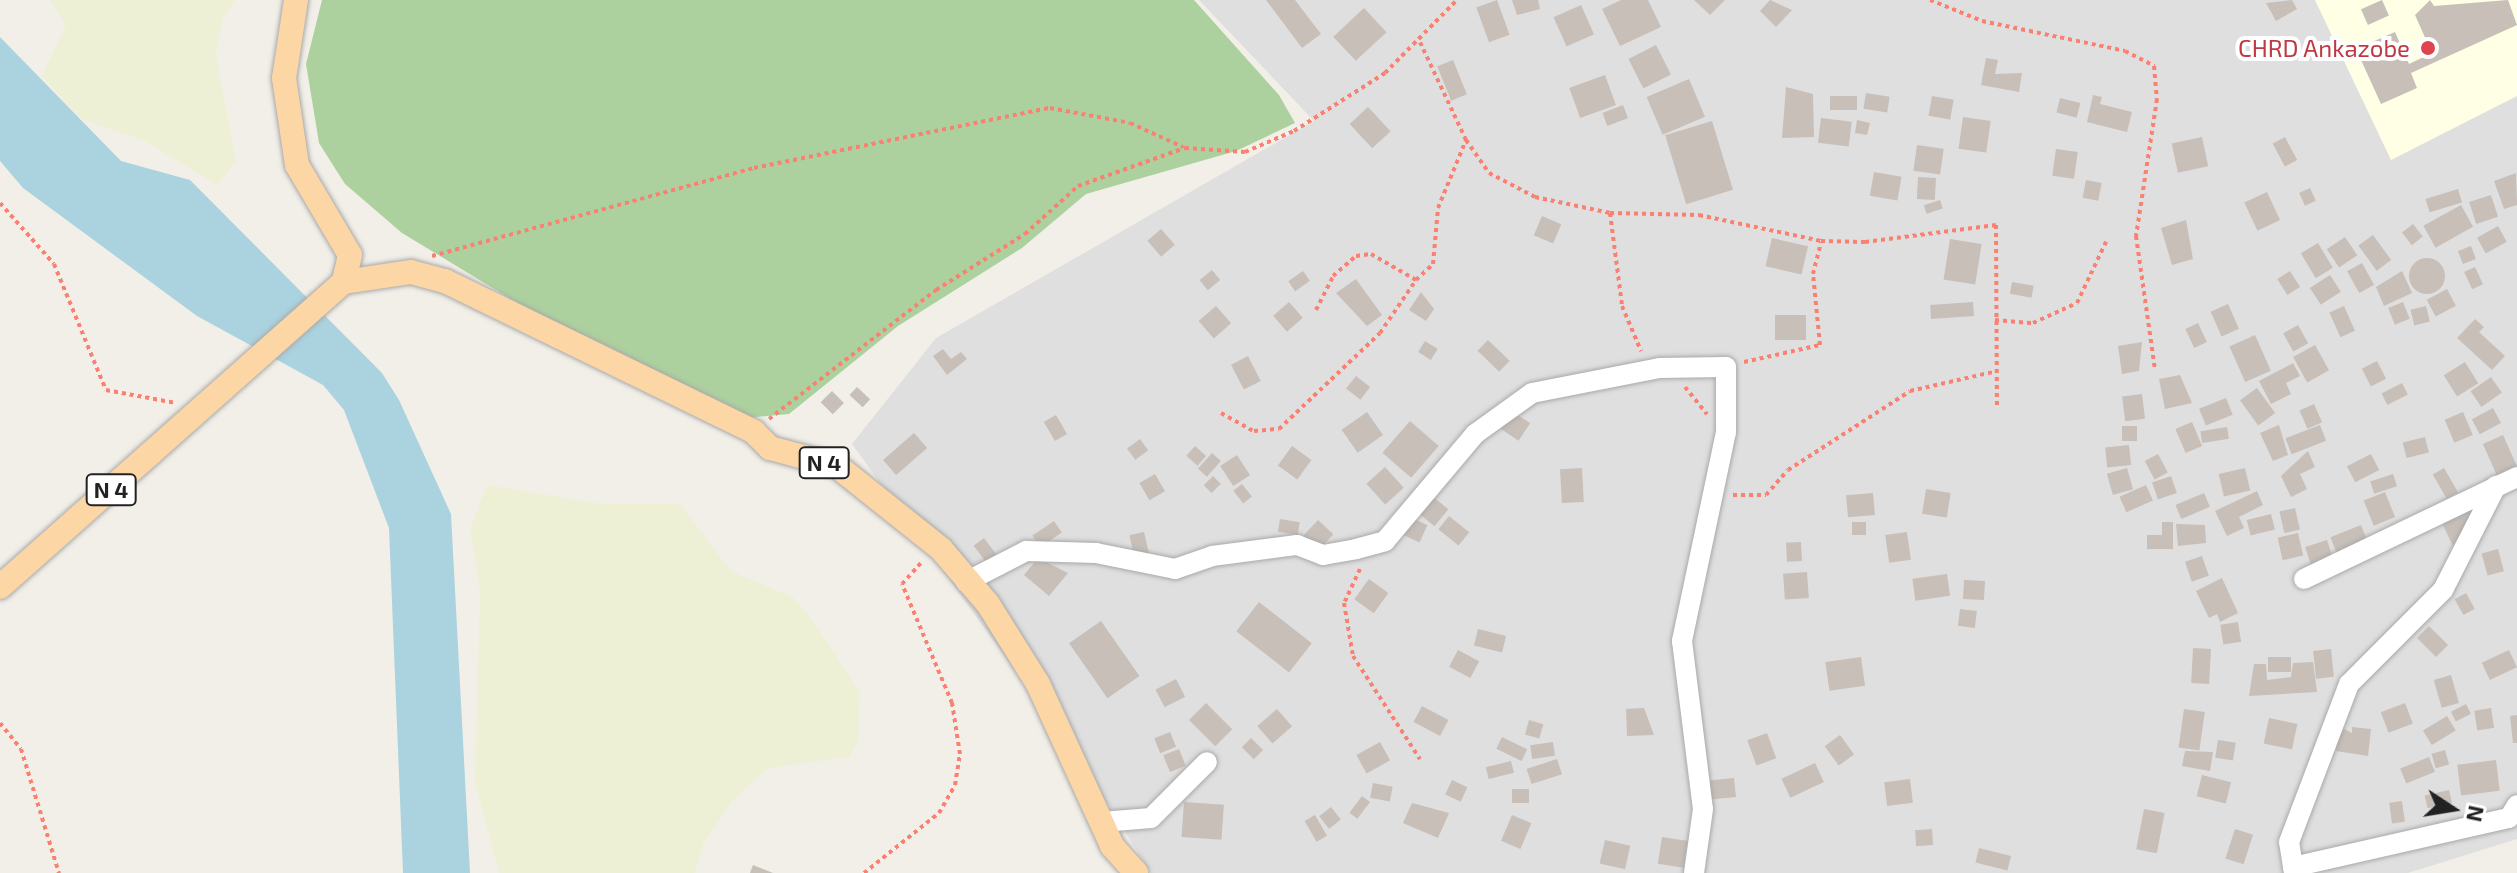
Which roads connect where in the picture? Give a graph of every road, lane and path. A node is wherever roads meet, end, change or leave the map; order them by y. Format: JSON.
{"nodes":[{"id":1,"x":296,"y":0,"type":"edge"},
{"id":2,"x":1457,"y":0,"type":"edge"},
{"id":3,"x":1930,"y":0,"type":"edge"},
{"id":4,"x":1419,"y":40,"type":"junction"},
{"id":5,"x":1466,"y":140,"type":"junction"},
{"id":6,"x":1185,"y":148,"type":"junction"},
{"id":7,"x":0,"y":203,"type":"edge"},
{"id":8,"x":1610,"y":213,"type":"junction"},
{"id":9,"x":1821,"y":241,"type":"junction"},
{"id":10,"x":2106,"y":242,"type":"dead end"},
{"id":11,"x":423,"y":258,"type":"dead end"},
{"id":12,"x":1416,"y":280,"type":"junction"},
{"id":13,"x":344,"y":282,"type":"junction"},
{"id":14,"x":1316,"y":310,"type":"dead end"},
{"id":15,"x":1995,"y":320,"type":"junction"},
{"id":16,"x":1726,"y":367,"type":"junction"},
{"id":17,"x":1660,"y":368,"type":"junction"},
{"id":18,"x":2155,"y":369,"type":"dead end"},
{"id":19,"x":1997,"y":371,"type":"junction"},
{"id":20,"x":216,"y":400,"type":"junction"},
{"id":21,"x":1997,"y":409,"type":"dead end"},
{"id":22,"x":1221,"y":413,"type":"dead end"},
{"id":23,"x":754,"y":432,"type":"junction"},
{"id":24,"x":1726,"y":432,"type":"junction"},
{"id":25,"x":2517,"y":477,"type":"edge"},
{"id":26,"x":2496,"y":486,"type":"junction"},
{"id":27,"x":1712,"y":495,"type":"junction"},
{"id":28,"x":1385,"y":541,"type":"junction"},
{"id":29,"x":941,"y":549,"type":"junction"},
{"id":30,"x":2304,"y":579,"type":"dead end"},
{"id":31,"x":966,"y":582,"type":"junction"},
{"id":32,"x":0,"y":587,"type":"edge"},
{"id":33,"x":0,"y":723,"type":"edge"},
{"id":34,"x":1420,"y":759,"type":"dead end"},
{"id":35,"x":1207,"y":762,"type":"dead end"},
{"id":36,"x":2517,"y":805,"type":"edge"},
{"id":37,"x":1102,"y":822,"type":"junction"},
{"id":38,"x":2293,"y":870,"type":"edge"},
{"id":39,"x":59,"y":873,"type":"edge"},
{"id":40,"x":864,"y":873,"type":"edge"},
{"id":41,"x":1136,"y":873,"type":"edge"},
{"id":42,"x":1694,"y":873,"type":"edge"}],
"edges":[{"from":1,"to":13,"type":"main road"},
{"from":2,"to":4,"type":"path"},
{"from":3,"to":18,"type":"path"},
{"from":4,"to":5,"type":"path"},
{"from":4,"to":6,"type":"path"},
{"from":5,"to":8,"type":"path"},
{"from":5,"to":12,"type":"path"},
{"from":6,"to":11,"type":"path"},
{"from":6,"to":23,"type":"path"},
{"from":7,"to":20,"type":"path"},
{"from":8,"to":9,"type":"path"},
{"from":8,"to":17,"type":"path"},
{"from":9,"to":15,"type":"path"},
{"from":9,"to":16,"type":"path"},
{"from":10,"to":15,"type":"path"},
{"from":12,"to":14,"type":"path"},
{"from":12,"to":22,"type":"path"},
{"from":13,"to":20,"type":"main road","number":"N 4"},
{"from":13,"to":23,"type":"main road","number":"N 4"},
{"from":15,"to":19,"type":"path"},
{"from":16,"to":17,"type":"street"},
{"from":16,"to":24,"type":"street"},
{"from":17,"to":24,"type":"path"},
{"from":17,"to":28,"type":"street"},
{"from":19,"to":21,"type":"path"},
{"from":19,"to":27,"type":"path"},
{"from":20,"to":32,"type":"main road","number":"N 4"},
{"from":23,"to":29,"type":"main road","number":"N 4"},
{"from":24,"to":27,"type":"street"},
{"from":25,"to":26,"type":"street"},
{"from":26,"to":30,"type":"street"},
{"from":26,"to":38,"type":"street"},
{"from":27,"to":42,"type":"street"},
{"from":28,"to":31,"type":"street"},
{"from":28,"to":34,"type":"path"},
{"from":29,"to":31,"type":"main road","number":"N 4"},
{"from":29,"to":40,"type":"path"},
{"from":31,"to":37,"type":"main road","number":"N 4"},
{"from":33,"to":39,"type":"path"},
{"from":35,"to":37,"type":"street"},
{"from":36,"to":38,"type":"street"},
{"from":37,"to":41,"type":"main road","number":"N 4"}]}
